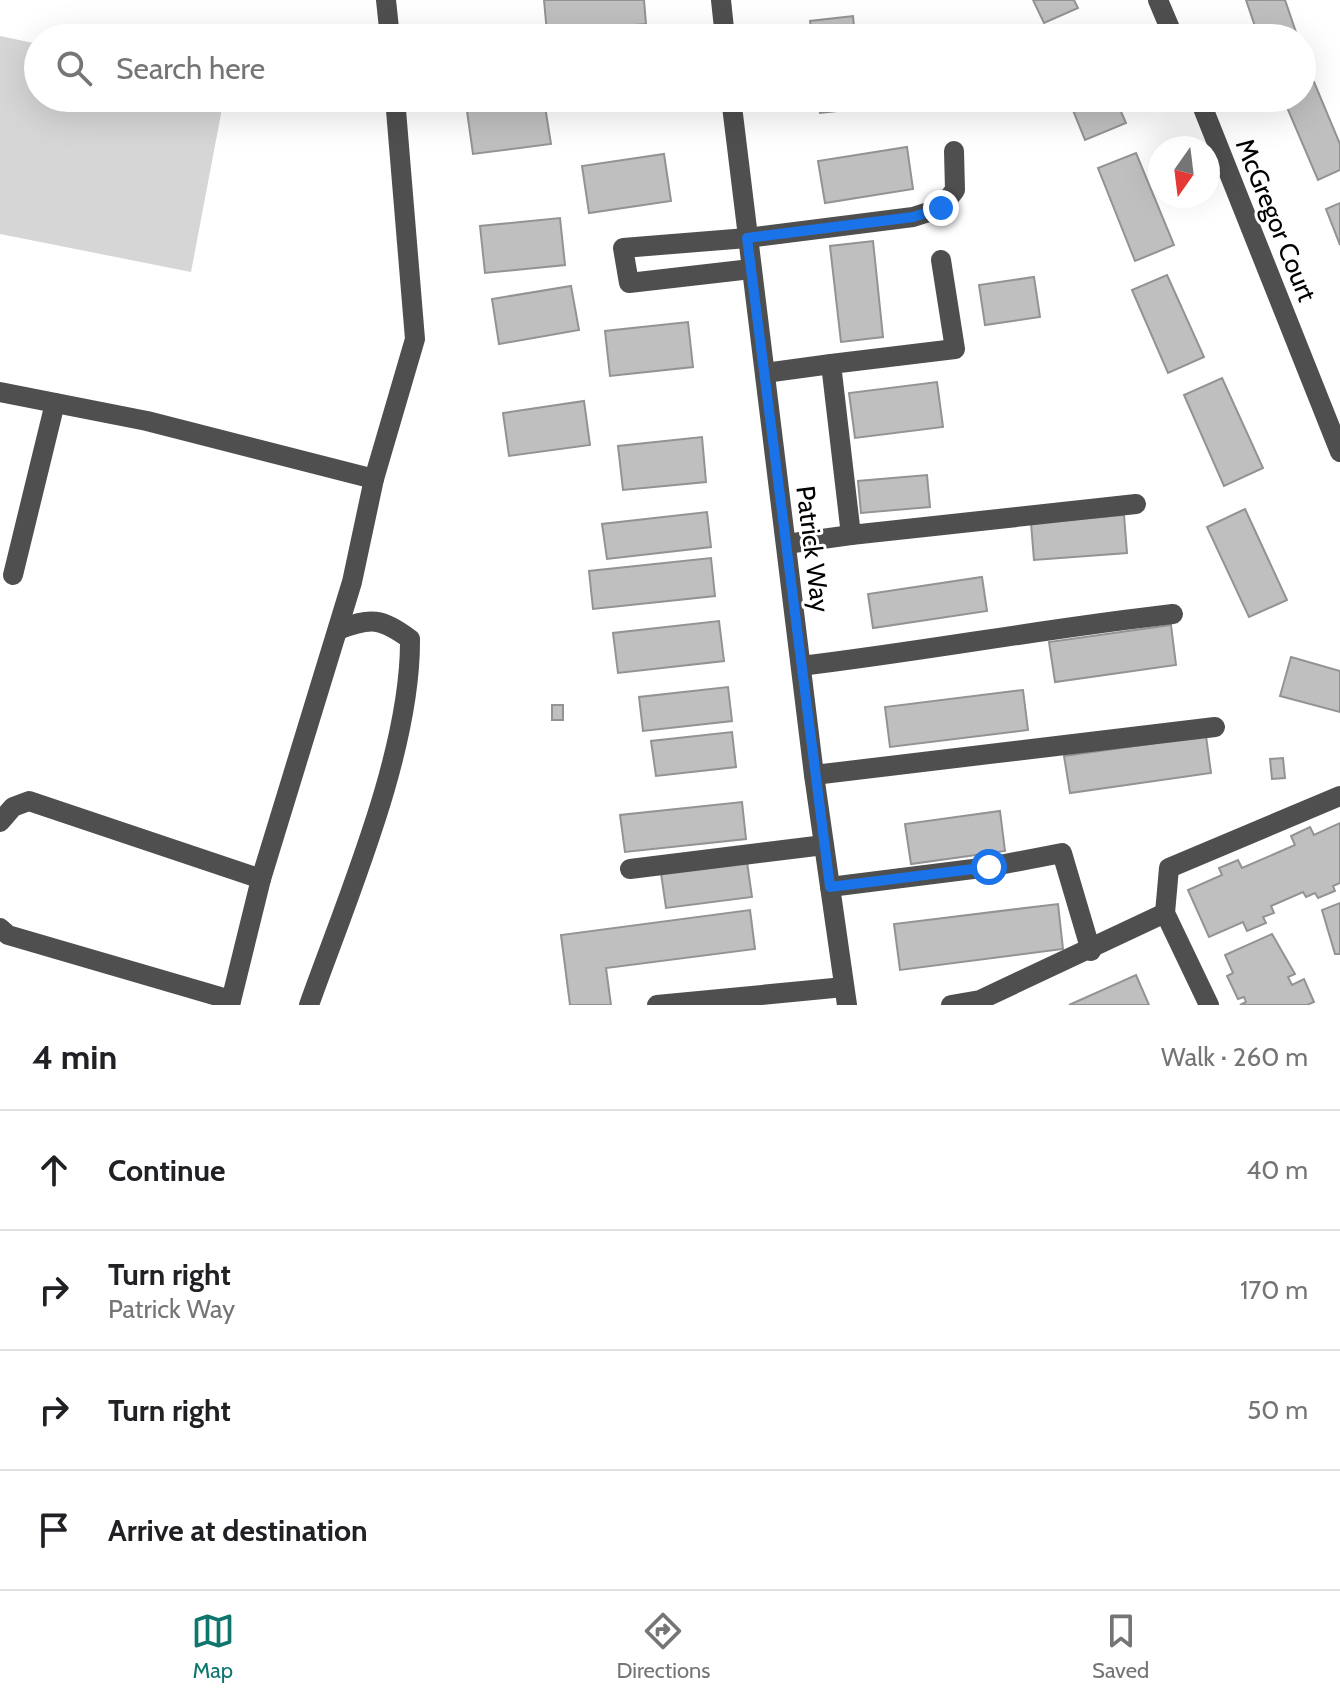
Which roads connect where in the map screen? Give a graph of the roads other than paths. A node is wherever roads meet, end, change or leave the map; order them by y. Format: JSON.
{"nodes":[{"id":1,"x":386,"y":0,"type":"edge"},
{"id":2,"x":721,"y":0,"type":"edge"},
{"id":3,"x":1158,"y":0,"type":"edge"},
{"id":4,"x":389,"y":24,"type":"edge"},
{"id":5,"x":724,"y":24,"type":"edge"},
{"id":6,"x":1168,"y":24,"type":"edge"},
{"id":7,"x":396,"y":112,"type":"edge"},
{"id":8,"x":733,"y":112,"type":"edge"},
{"id":9,"x":1205,"y":112,"type":"edge"},
{"id":10,"x":954,"y":151,"type":"dead end"},
{"id":11,"x":747,"y":238,"type":"junction"},
{"id":12,"x":941,"y":260,"type":"dead end"},
{"id":13,"x":751,"y":269,"type":"junction"},
{"id":14,"x":831,"y":364,"type":"junction"},
{"id":15,"x":765,"y":373,"type":"junction"},
{"id":16,"x":0,"y":392,"type":"edge"},
{"id":17,"x":55,"y":403,"type":"junction"},
{"id":18,"x":1340,"y":452,"type":"edge"},
{"id":19,"x":374,"y":479,"type":"junction"},
{"id":20,"x":1136,"y":504,"type":"dead end"},
{"id":21,"x":851,"y":535,"type":"junction"},
{"id":22,"x":786,"y":544,"type":"junction"},
{"id":23,"x":13,"y":575,"type":"dead end"},
{"id":24,"x":1173,"y":614,"type":"dead end"},
{"id":25,"x":338,"y":630,"type":"junction"},
{"id":26,"x":801,"y":666,"type":"junction"},
{"id":27,"x":1215,"y":727,"type":"dead end"},
{"id":28,"x":814,"y":775,"type":"junction"},
{"id":29,"x":1340,"y":796,"type":"edge"},
{"id":30,"x":0,"y":822,"type":"edge"},
{"id":31,"x":824,"y":845,"type":"junction"},
{"id":32,"x":630,"y":869,"type":"dead end"},
{"id":33,"x":261,"y":879,"type":"junction"},
{"id":34,"x":830,"y":887,"type":"junction"},
{"id":35,"x":1165,"y":913,"type":"junction"},
{"id":36,"x":0,"y":928,"type":"edge"},
{"id":37,"x":1091,"y":951,"type":"junction"},
{"id":38,"x":846,"y":996,"type":"edge"},
{"id":39,"x":230,"y":1003,"type":"edge"},
{"id":40,"x":309,"y":1005,"type":"edge"},
{"id":41,"x":657,"y":1005,"type":"edge"},
{"id":42,"x":951,"y":1005,"type":"edge"},
{"id":43,"x":1209,"y":1005,"type":"edge"}],
"edges":[{"from":1,"to":4,"type":"street"},
{"from":2,"to":5,"type":"street"},
{"from":3,"to":6,"type":"street"},
{"from":7,"to":19,"type":"street"},
{"from":8,"to":11,"type":"street","name":"Patrick Way"},
{"from":9,"to":18,"type":"street","name":"McGregor Court"},
{"from":10,"to":11,"type":"street"},
{"from":11,"to":13,"type":"street","name":"Patrick Way"},
{"from":11,"to":13,"type":"street"},
{"from":12,"to":14,"type":"street"},
{"from":13,"to":15,"type":"street","name":"Patrick Way"},
{"from":14,"to":15,"type":"street"},
{"from":14,"to":21,"type":"street"},
{"from":15,"to":22,"type":"street","name":"Patrick Way"},
{"from":16,"to":17,"type":"street"},
{"from":17,"to":19,"type":"street"},
{"from":17,"to":23,"type":"street"},
{"from":19,"to":25,"type":"street"},
{"from":20,"to":21,"type":"street"},
{"from":21,"to":22,"type":"street"},
{"from":22,"to":26,"type":"street","name":"Patrick Way"},
{"from":24,"to":26,"type":"street"},
{"from":25,"to":33,"type":"street"},
{"from":25,"to":40,"type":"street"},
{"from":26,"to":28,"type":"street","name":"Patrick Way"},
{"from":27,"to":28,"type":"street"},
{"from":28,"to":31,"type":"street","name":"Patrick Way"},
{"from":29,"to":35,"type":"street"},
{"from":30,"to":33,"type":"street"},
{"from":31,"to":32,"type":"street"},
{"from":31,"to":34,"type":"street","name":"Patrick Way"},
{"from":33,"to":39,"type":"street"},
{"from":34,"to":37,"type":"street"},
{"from":34,"to":38,"type":"street","name":"Patrick Way"},
{"from":35,"to":37,"type":"street"},
{"from":35,"to":43,"type":"street"},
{"from":36,"to":39,"type":"street"},
{"from":37,"to":42,"type":"street"},
{"from":38,"to":41,"type":"street"}]}
